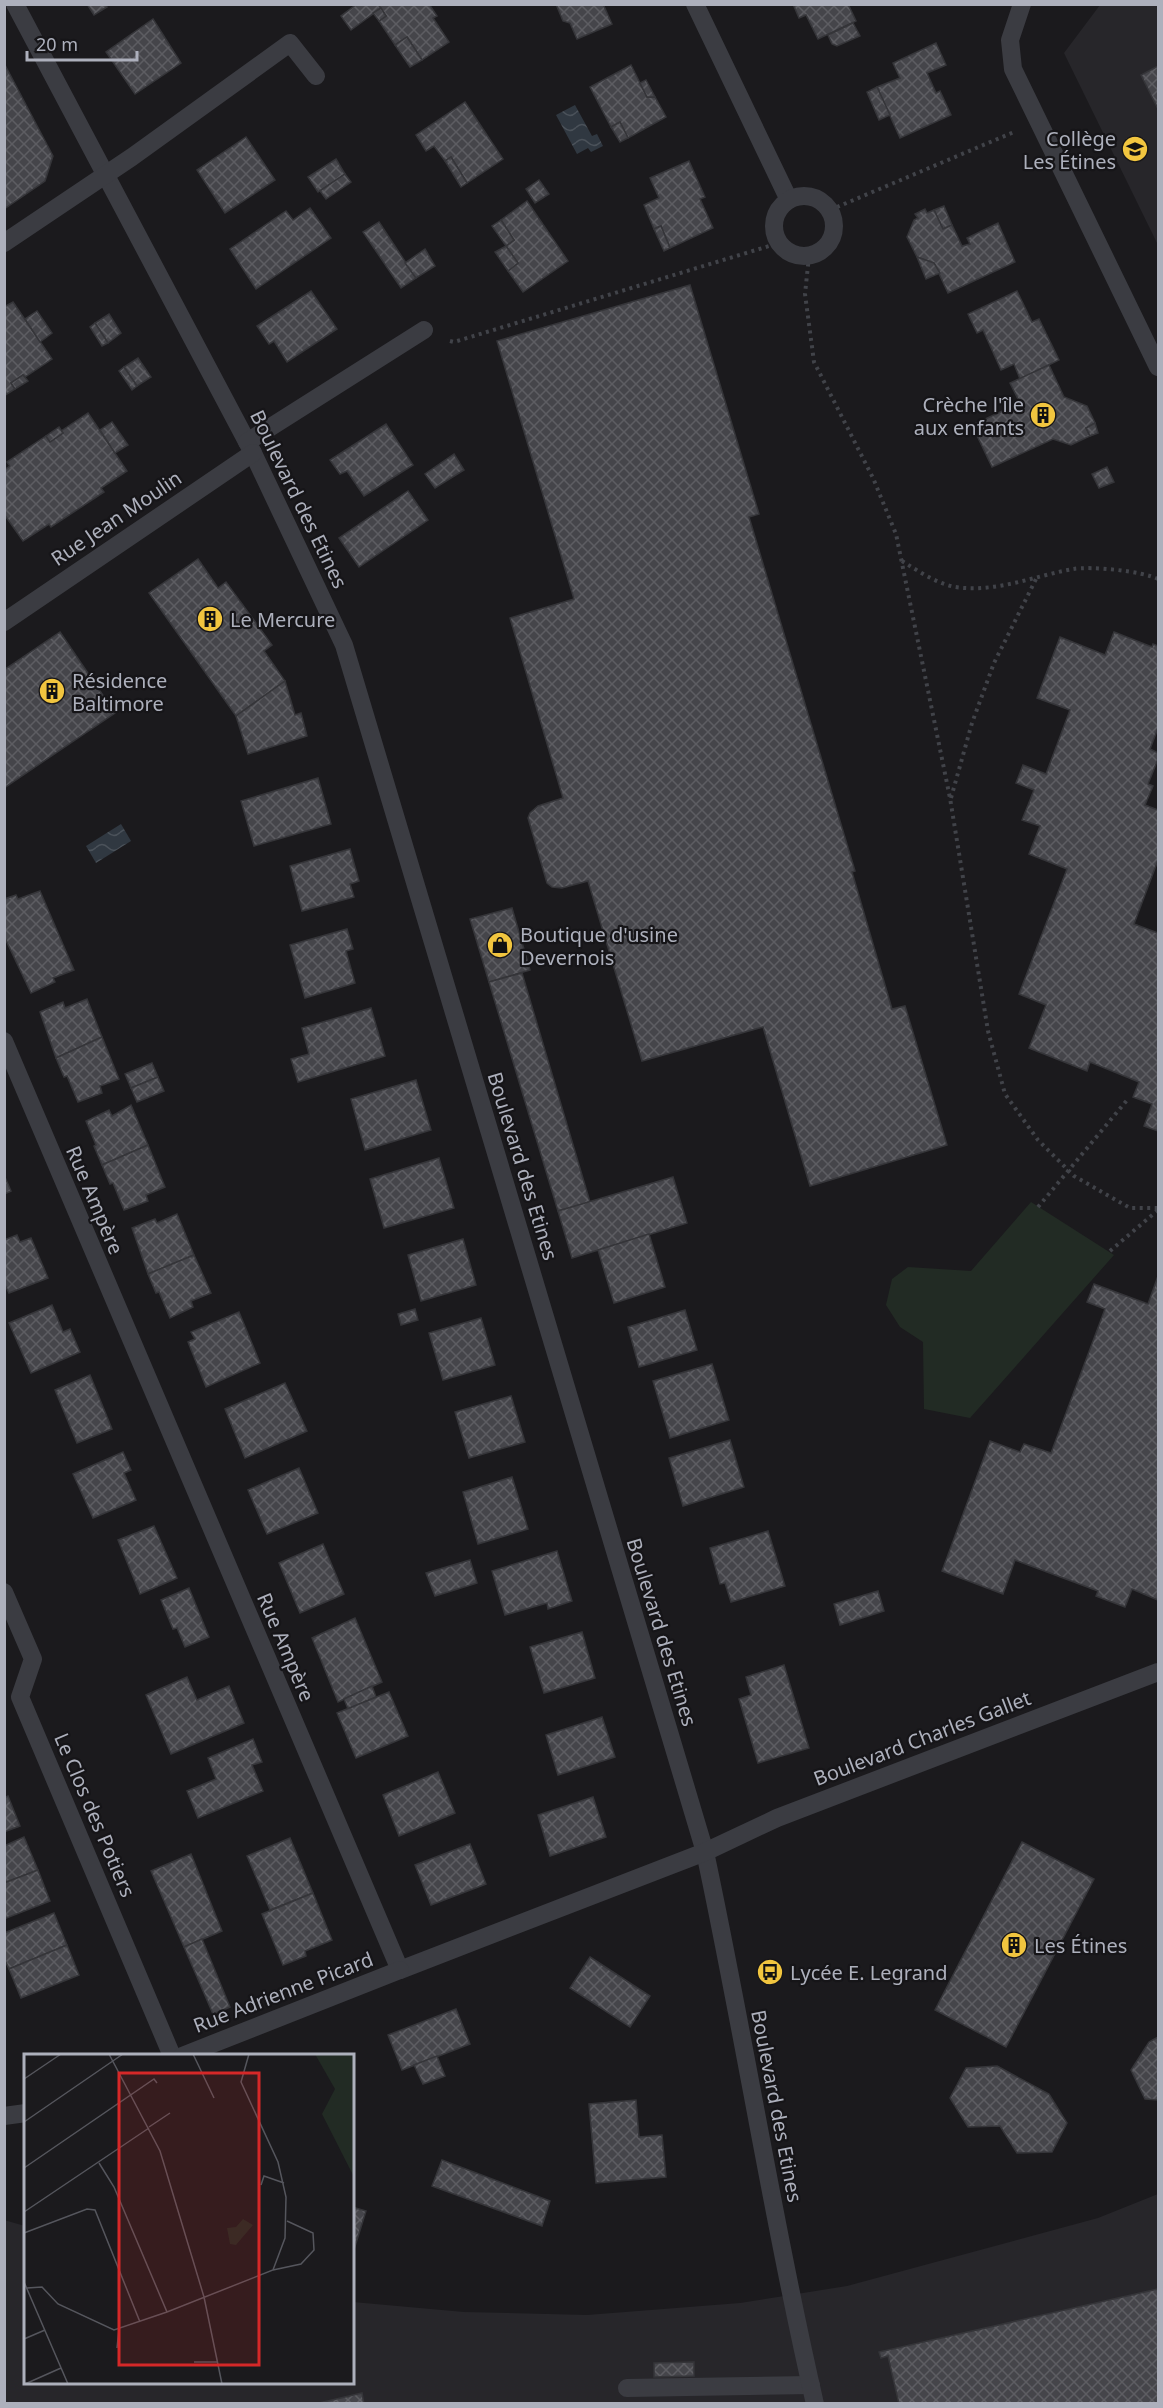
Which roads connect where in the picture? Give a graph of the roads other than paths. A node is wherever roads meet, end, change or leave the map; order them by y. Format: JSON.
{"nodes":[{"id":1,"x":15,"y":4,"type":"edge"},
{"id":2,"x":695,"y":4,"type":"edge"},
{"id":3,"x":1022,"y":4,"type":"edge"},
{"id":4,"x":316,"y":76,"type":"dead end"},
{"id":5,"x":105,"y":175,"type":"junction"},
{"id":6,"x":789,"y":200,"type":"junction"},
{"id":7,"x":4,"y":243,"type":"edge"},
{"id":8,"x":424,"y":330,"type":"road end"},
{"id":9,"x":1158,"y":366,"type":"edge"},
{"id":10,"x":250,"y":447,"type":"junction"},
{"id":11,"x":4,"y":622,"type":"edge"},
{"id":12,"x":4,"y":1041,"type":"edge"},
{"id":13,"x":4,"y":1592,"type":"edge"},
{"id":14,"x":1158,"y":1672,"type":"edge"},
{"id":15,"x":705,"y":1852,"type":"junction"},
{"id":16,"x":400,"y":1970,"type":"junction"},
{"id":17,"x":172,"y":2054,"type":"edge"},
{"id":18,"x":185,"y":2054,"type":"edge"},
{"id":19,"x":24,"y":2113,"type":"edge"},
{"id":20,"x":4,"y":2116,"type":"edge"},
{"id":21,"x":811,"y":2385,"type":"junction"},
{"id":22,"x":627,"y":2388,"type":"dead end"},
{"id":23,"x":815,"y":2403,"type":"edge"}],
"edges":[{"from":1,"to":5,"type":"street","name":"Boulevard des Etines"},
{"from":2,"to":6,"type":"street"},
{"from":3,"to":9,"type":"street"},
{"from":4,"to":5,"type":"street"},
{"from":5,"to":7,"type":"street"},
{"from":5,"to":10,"type":"street","name":"Boulevard des Etines"},
{"from":6,"to":6,"type":"street"},
{"from":8,"to":10,"type":"street","name":"Rue Jean Moulin"},
{"from":10,"to":11,"type":"street","name":"Rue Jean Moulin"},
{"from":10,"to":15,"type":"street","name":"Boulevard des Etines"},
{"from":12,"to":16,"type":"street","name":"Rue Ampère"},
{"from":13,"to":17,"type":"street","name":"Le Clos des Potiers"},
{"from":14,"to":15,"type":"street","name":"Boulevard Charles Gallet"},
{"from":15,"to":16,"type":"street"},
{"from":15,"to":21,"type":"street","name":"Boulevard des Etines"},
{"from":16,"to":18,"type":"street","name":"Rue Adrienne Picard"},
{"from":19,"to":20,"type":"street"},
{"from":21,"to":22,"type":"street"},
{"from":21,"to":23,"type":"street","name":"Boulevard des Etines"}]}
